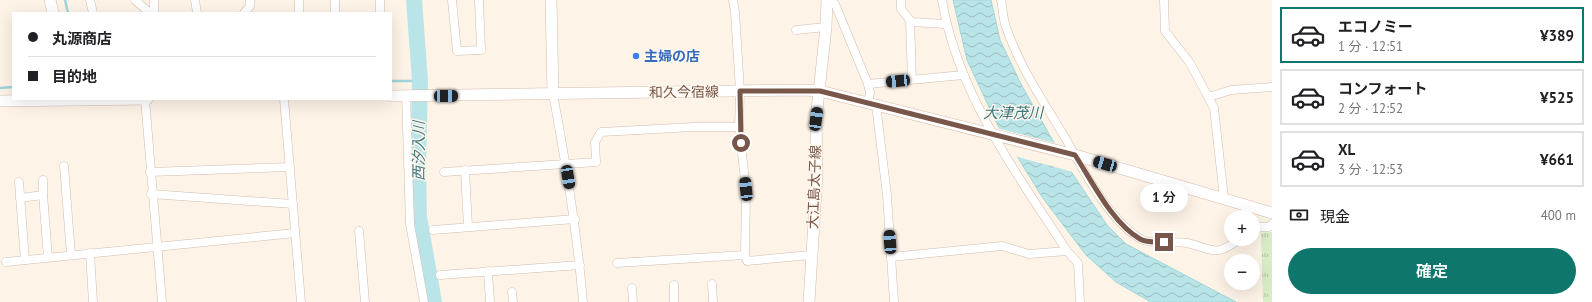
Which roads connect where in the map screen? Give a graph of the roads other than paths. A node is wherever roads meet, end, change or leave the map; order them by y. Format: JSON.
{"nodes":[{"id":1,"x":50,"y":0,"type":"edge"},
{"id":2,"x":90,"y":0,"type":"edge"},
{"id":3,"x":135,"y":0,"type":"edge"},
{"id":4,"x":154,"y":0,"type":"edge"},
{"id":5,"x":195,"y":0,"type":"edge"},
{"id":6,"x":250,"y":0,"type":"edge"},
{"id":7,"x":299,"y":0,"type":"edge"},
{"id":8,"x":335,"y":0,"type":"edge"},
{"id":9,"x":380,"y":0,"type":"edge"},
{"id":10,"x":452,"y":0,"type":"edge"},
{"id":11,"x":479,"y":0,"type":"edge"},
{"id":12,"x":551,"y":0,"type":"edge"},
{"id":13,"x":733,"y":0,"type":"edge"},
{"id":14,"x":900,"y":0,"type":"edge"},
{"id":15,"x":942,"y":0,"type":"edge"},
{"id":16,"x":1001,"y":0,"type":"edge"},
{"id":17,"x":1164,"y":0,"type":"edge"},
{"id":18,"x":827,"y":1,"type":"edge"},
{"id":19,"x":53,"y":12,"type":"edge"},
{"id":20,"x":93,"y":12,"type":"edge"},
{"id":21,"x":149,"y":12,"type":"edge"},
{"id":22,"x":154,"y":12,"type":"edge"},
{"id":23,"x":197,"y":12,"type":"edge"},
{"id":24,"x":245,"y":12,"type":"edge"},
{"id":25,"x":299,"y":12,"type":"edge"},
{"id":26,"x":335,"y":12,"type":"edge"},
{"id":27,"x":380,"y":12,"type":"edge"},
{"id":28,"x":911,"y":22,"type":"junction"},
{"id":29,"x":946,"y":24,"type":"junction"},
{"id":30,"x":826,"y":27,"type":"junction"},
{"id":31,"x":796,"y":30,"type":"dead end"},
{"id":32,"x":963,"y":75,"type":"junction"},
{"id":33,"x":912,"y":80,"type":"junction"},
{"id":34,"x":868,"y":84,"type":"junction"},
{"id":35,"x":1272,"y":87,"type":"edge"},
{"id":36,"x":740,"y":91,"type":"junction"},
{"id":37,"x":820,"y":91,"type":"junction"},
{"id":38,"x":553,"y":94,"type":"junction"},
{"id":39,"x":408,"y":95,"type":"junction"},
{"id":40,"x":392,"y":96,"type":"edge"},
{"id":41,"x":1209,"y":97,"type":"junction"},
{"id":42,"x":72,"y":100,"type":"edge"},
{"id":43,"x":146,"y":100,"type":"edge"},
{"id":44,"x":284,"y":100,"type":"edge"},
{"id":45,"x":0,"y":101,"type":"edge"},
{"id":46,"x":868,"y":102,"type":"junction"},
{"id":47,"x":879,"y":105,"type":"junction"},
{"id":48,"x":740,"y":128,"type":"junction"},
{"id":49,"x":992,"y":136,"type":"junction"},
{"id":50,"x":1075,"y":155,"type":"junction"},
{"id":51,"x":566,"y":163,"type":"junction"},
{"id":52,"x":64,"y":166,"type":"dead end"},
{"id":53,"x":290,"y":167,"type":"junction"},
{"id":54,"x":465,"y":170,"type":"junction"},
{"id":55,"x":150,"y":172,"type":"junction"},
{"id":56,"x":444,"y":172,"type":"dead end"},
{"id":57,"x":43,"y":180,"type":"dead end"},
{"id":58,"x":18,"y":182,"type":"dead end"},
{"id":59,"x":151,"y":194,"type":"junction"},
{"id":60,"x":43,"y":195,"type":"junction"},
{"id":61,"x":20,"y":198,"type":"junction"},
{"id":62,"x":1224,"y":198,"type":"junction"},
{"id":63,"x":293,"y":204,"type":"junction"},
{"id":64,"x":1272,"y":213,"type":"edge"},
{"id":65,"x":575,"y":219,"type":"junction"},
{"id":66,"x":1272,"y":224,"type":"edge"},
{"id":67,"x":468,"y":227,"type":"junction"},
{"id":68,"x":1260,"y":227,"type":"edge"},
{"id":69,"x":433,"y":230,"type":"dead end"},
{"id":70,"x":359,"y":231,"type":"dead end"},
{"id":71,"x":295,"y":233,"type":"junction"},
{"id":72,"x":157,"y":246,"type":"junction"},
{"id":73,"x":1230,"y":246,"type":"edge"},
{"id":74,"x":1067,"y":251,"type":"junction"},
{"id":75,"x":90,"y":253,"type":"junction"},
{"id":76,"x":72,"y":255,"type":"junction"},
{"id":77,"x":745,"y":255,"type":"junction"},
{"id":78,"x":811,"y":255,"type":"junction"},
{"id":79,"x":48,"y":257,"type":"junction"},
{"id":80,"x":891,"y":257,"type":"junction"},
{"id":81,"x":25,"y":260,"type":"junction"},
{"id":82,"x":6,"y":262,"type":"dead end"},
{"id":83,"x":617,"y":263,"type":"dead end"},
{"id":84,"x":580,"y":264,"type":"junction"},
{"id":85,"x":488,"y":271,"type":"junction"},
{"id":86,"x":440,"y":275,"type":"dead end"},
{"id":87,"x":712,"y":284,"type":"dead end"},
{"id":88,"x":674,"y":285,"type":"dead end"},
{"id":89,"x":632,"y":288,"type":"dead end"},
{"id":90,"x":512,"y":292,"type":"dead end"},
{"id":91,"x":93,"y":302,"type":"edge"},
{"id":92,"x":162,"y":302,"type":"edge"},
{"id":93,"x":301,"y":302,"type":"edge"},
{"id":94,"x":365,"y":302,"type":"edge"},
{"id":95,"x":424,"y":302,"type":"edge"},
{"id":96,"x":490,"y":302,"type":"edge"},
{"id":97,"x":513,"y":302,"type":"edge"},
{"id":98,"x":583,"y":302,"type":"edge"},
{"id":99,"x":633,"y":302,"type":"edge"},
{"id":100,"x":674,"y":302,"type":"edge"},
{"id":101,"x":713,"y":302,"type":"edge"},
{"id":102,"x":809,"y":302,"type":"edge"},
{"id":103,"x":894,"y":302,"type":"edge"},
{"id":104,"x":1080,"y":302,"type":"edge"}],
"edges":[{"from":1,"to":19,"type":"main road"},
{"from":2,"to":20,"type":"street"},
{"from":3,"to":21,"type":"street"},
{"from":4,"to":22,"type":"street"},
{"from":5,"to":23,"type":"street"},
{"from":6,"to":24,"type":"street"},
{"from":7,"to":25,"type":"street"},
{"from":8,"to":26,"type":"street"},
{"from":9,"to":27,"type":"street"},
{"from":10,"to":11,"type":"street"},
{"from":12,"to":38,"type":"main road"},
{"from":13,"to":36,"type":"street"},
{"from":14,"to":28,"type":"street"},
{"from":15,"to":29,"type":"street"},
{"from":16,"to":50,"type":"street"},
{"from":17,"to":41,"type":"street"},
{"from":18,"to":30,"type":"main road","name":"大江島太子線"},
{"from":18,"to":34,"type":"street"},
{"from":28,"to":29,"type":"street"},
{"from":28,"to":33,"type":"street"},
{"from":29,"to":32,"type":"street"},
{"from":30,"to":31,"type":"street"},
{"from":30,"to":37,"type":"main road","name":"大江島太子線"},
{"from":32,"to":33,"type":"street"},
{"from":32,"to":49,"type":"street"},
{"from":33,"to":34,"type":"street"},
{"from":34,"to":46,"type":"street"},
{"from":35,"to":41,"type":"street"},
{"from":36,"to":37,"type":"main road","name":"和久今宿線"},
{"from":36,"to":38,"type":"main road","name":"和久今宿線"},
{"from":36,"to":48,"type":"street"},
{"from":37,"to":46,"type":"main road","name":"和久今宿線"},
{"from":37,"to":78,"type":"main road","name":"大江島太子線"},
{"from":38,"to":39,"type":"main road","name":"和久今宿線"},
{"from":38,"to":51,"type":"street"},
{"from":39,"to":40,"type":"main road","name":"和久今宿線"},
{"from":39,"to":95,"type":"street"},
{"from":41,"to":62,"type":"street"},
{"from":42,"to":45,"type":"main road"},
{"from":43,"to":55,"type":"street"},
{"from":44,"to":53,"type":"street"},
{"from":46,"to":47,"type":"main road","name":"和久今宿線"},
{"from":47,"to":49,"type":"main road","name":"和久今宿線"},
{"from":47,"to":80,"type":"street"},
{"from":48,"to":51,"type":"street"},
{"from":48,"to":77,"type":"street"},
{"from":49,"to":50,"type":"main road","name":"和久今宿線"},
{"from":49,"to":74,"type":"street"},
{"from":50,"to":62,"type":"main road","name":"和久今宿線"},
{"from":50,"to":73,"type":"street"},
{"from":51,"to":54,"type":"street"},
{"from":51,"to":65,"type":"street"},
{"from":52,"to":76,"type":"street"},
{"from":53,"to":55,"type":"street"},
{"from":53,"to":63,"type":"street"},
{"from":54,"to":56,"type":"street"},
{"from":54,"to":67,"type":"street"},
{"from":55,"to":59,"type":"street"},
{"from":57,"to":60,"type":"street"},
{"from":58,"to":61,"type":"street"},
{"from":59,"to":63,"type":"street"},
{"from":59,"to":72,"type":"street"},
{"from":60,"to":61,"type":"street"},
{"from":60,"to":79,"type":"street"},
{"from":61,"to":81,"type":"street"},
{"from":62,"to":64,"type":"main road","name":"和久今宿線"},
{"from":63,"to":71,"type":"street"},
{"from":65,"to":67,"type":"street"},
{"from":65,"to":84,"type":"street"},
{"from":66,"to":68,"type":"street"},
{"from":67,"to":69,"type":"street"},
{"from":70,"to":94,"type":"street"},
{"from":71,"to":72,"type":"street"},
{"from":71,"to":93,"type":"street"},
{"from":72,"to":75,"type":"street"},
{"from":72,"to":92,"type":"street"},
{"from":74,"to":80,"type":"street"},
{"from":74,"to":104,"type":"street"},
{"from":75,"to":76,"type":"street"},
{"from":75,"to":91,"type":"street"},
{"from":76,"to":79,"type":"street"},
{"from":77,"to":78,"type":"street"},
{"from":77,"to":83,"type":"street"},
{"from":78,"to":102,"type":"main road","name":"大江島太子線"},
{"from":79,"to":81,"type":"street"},
{"from":80,"to":103,"type":"street"},
{"from":81,"to":82,"type":"street"},
{"from":84,"to":85,"type":"street"},
{"from":84,"to":98,"type":"street"},
{"from":85,"to":86,"type":"street"},
{"from":85,"to":96,"type":"street"},
{"from":87,"to":101,"type":"street"},
{"from":88,"to":100,"type":"street"},
{"from":89,"to":99,"type":"street"},
{"from":90,"to":97,"type":"street"}]}
